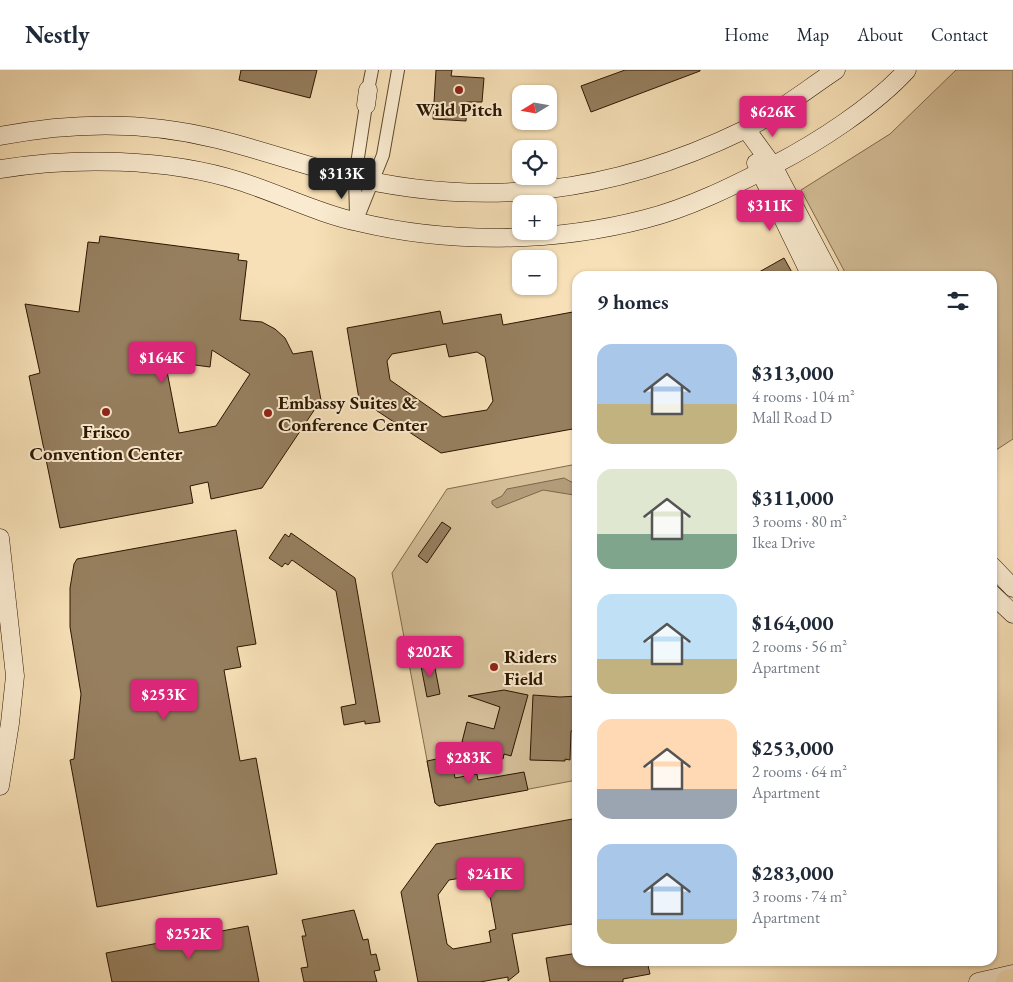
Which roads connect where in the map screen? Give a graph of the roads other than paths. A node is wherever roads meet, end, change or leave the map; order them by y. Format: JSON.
{"nodes":[{"id":1,"x":372,"y":70,"type":"edge"},
{"id":2,"x":398,"y":70,"type":"edge"},
{"id":3,"x":836,"y":70,"type":"edge"},
{"id":4,"x":906,"y":70,"type":"edge"},
{"id":5,"x":746,"y":129,"type":"junction"},
{"id":6,"x":0,"y":136,"type":"edge"},
{"id":7,"x":766,"y":169,"type":"junction"},
{"id":8,"x":0,"y":170,"type":"edge"},
{"id":9,"x":364,"y":178,"type":"junction"},
{"id":10,"x":356,"y":222,"type":"junction"},
{"id":11,"x":809,"y":271,"type":"edge"},
{"id":12,"x":828,"y":271,"type":"edge"},
{"id":13,"x":0,"y":538,"type":"edge"},
{"id":14,"x":1,"y":557,"type":"edge"},
{"id":15,"x":997,"y":571,"type":"edge"},
{"id":16,"x":1013,"y":588,"type":"edge"},
{"id":17,"x":997,"y":599,"type":"edge"},
{"id":18,"x":1013,"y":614,"type":"edge"},
{"id":19,"x":0,"y":786,"type":"edge"},
{"id":20,"x":1013,"y":974,"type":"edge"},
{"id":21,"x":1013,"y":981,"type":"edge"},
{"id":22,"x":978,"y":982,"type":"edge"},
{"id":23,"x":1008,"y":982,"type":"edge"}],
"edges":[{"from":1,"to":9,"type":"street"},
{"from":2,"to":9,"type":"street"},
{"from":3,"to":5,"type":"main road"},
{"from":4,"to":7,"type":"main road"},
{"from":5,"to":7,"type":"main road"},
{"from":5,"to":9,"type":"main road"},
{"from":6,"to":9,"type":"main road"},
{"from":7,"to":10,"type":"main road"},
{"from":7,"to":11,"type":"main road"},
{"from":7,"to":12,"type":"main road"},
{"from":8,"to":10,"type":"main road"},
{"from":9,"to":10,"type":"street"},
{"from":13,"to":14,"type":"main road"},
{"from":14,"to":19,"type":"main road"},
{"from":15,"to":16,"type":"main road"},
{"from":17,"to":18,"type":"main road"},
{"from":20,"to":22,"type":"main road"},
{"from":21,"to":23,"type":"highway"}]}
